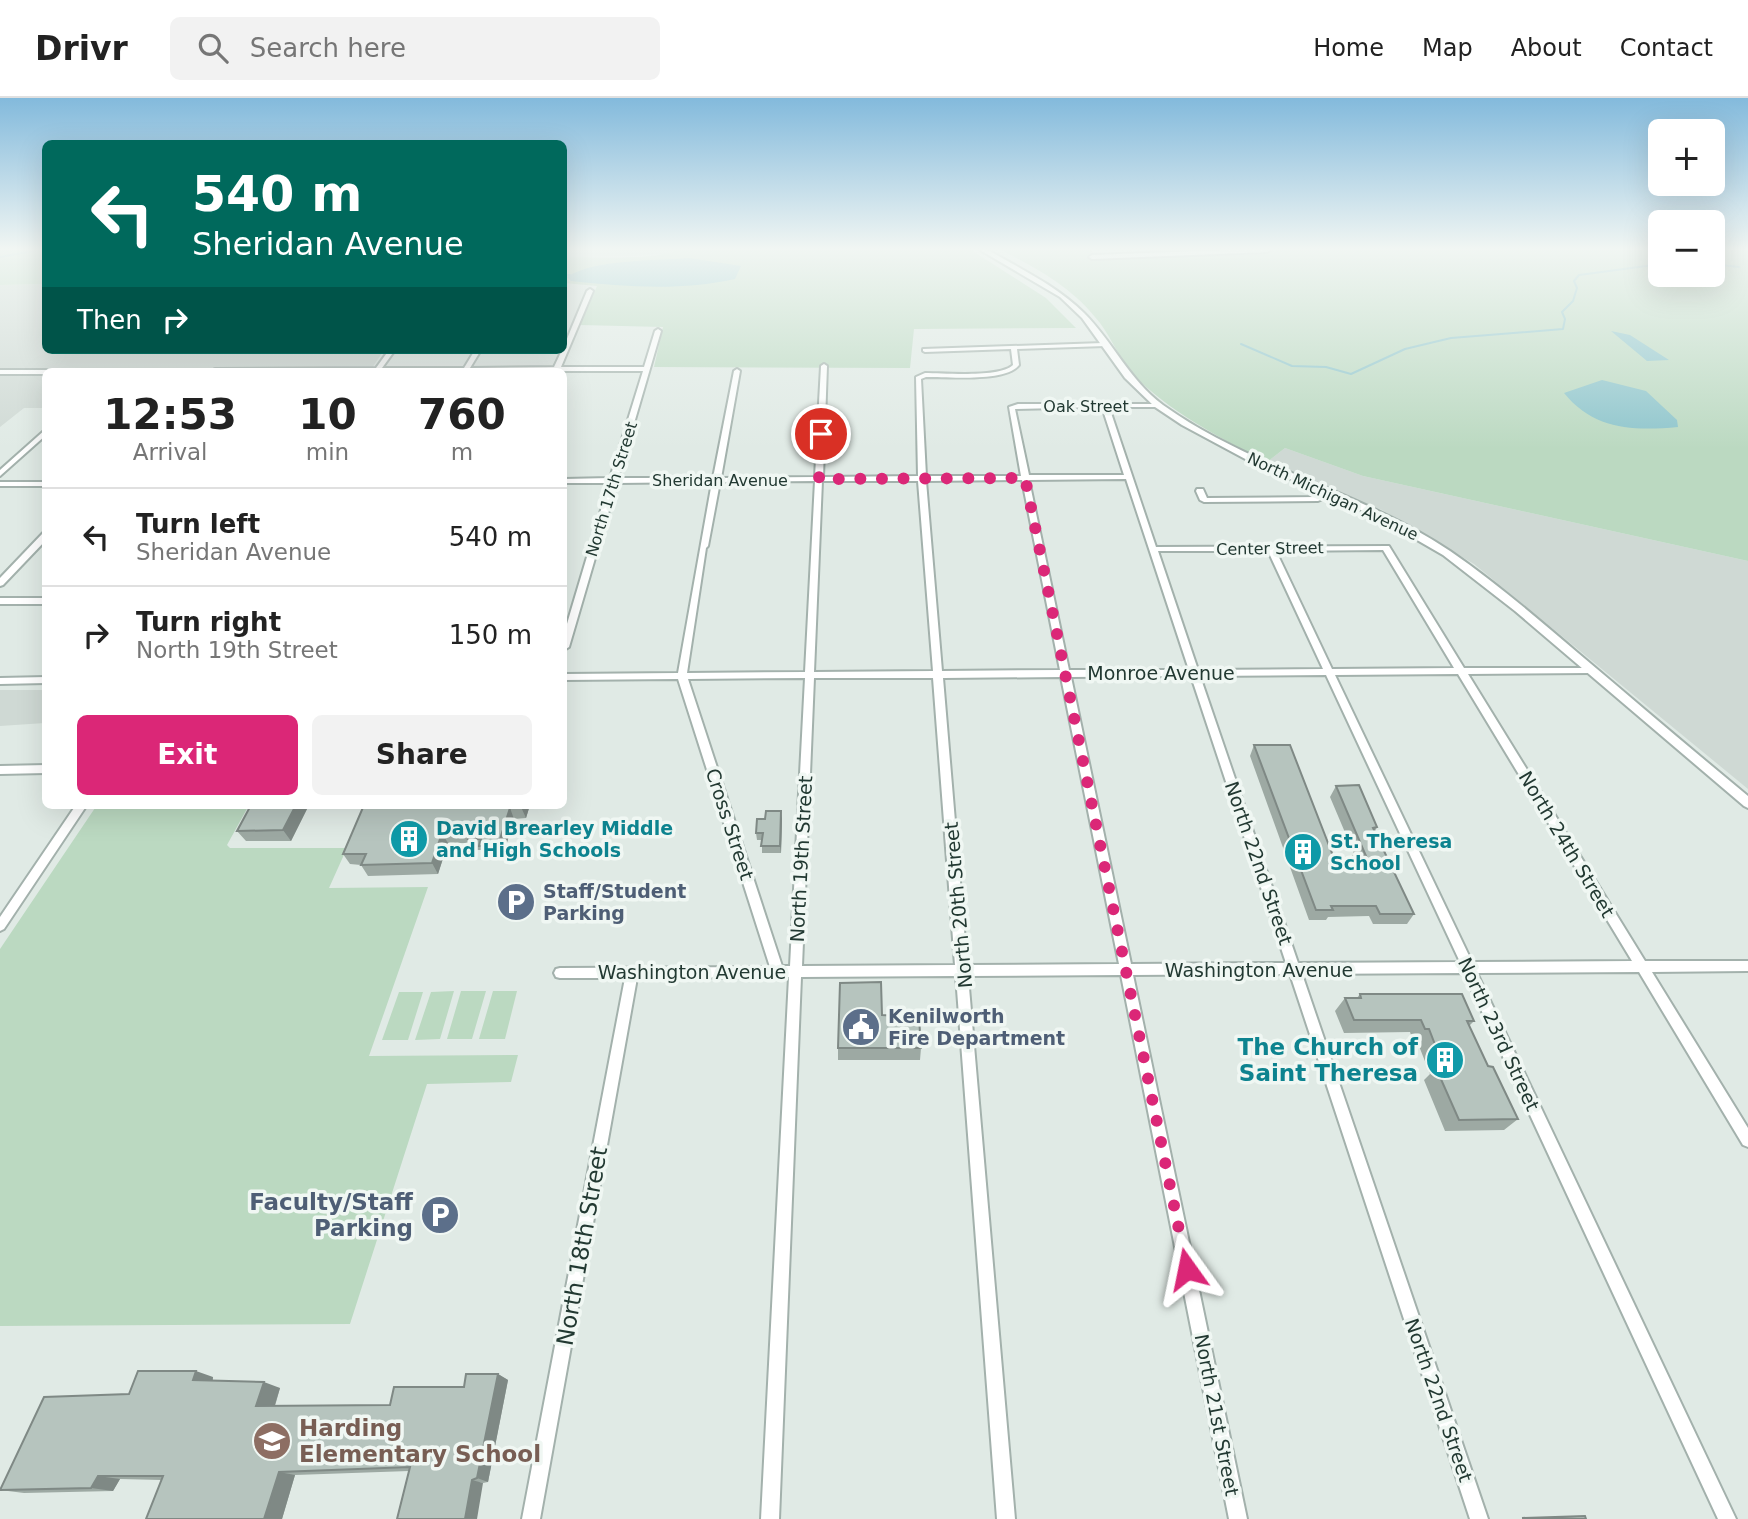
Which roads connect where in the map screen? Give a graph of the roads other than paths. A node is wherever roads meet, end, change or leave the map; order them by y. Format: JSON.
{"nodes":[{"id":1,"x":579,"y":316,"type":"edge"},
{"id":2,"x":1083,"y":316,"type":"edge"},
{"id":3,"x":658,"y":331,"type":"dead end"},
{"id":4,"x":567,"y":344,"type":"edge"},
{"id":5,"x":1103,"y":345,"type":"junction"},
{"id":6,"x":1013,"y":348,"type":"junction"},
{"id":7,"x":925,"y":349,"type":"dead end"},
{"id":8,"x":824,"y":366,"type":"dead end"},
{"id":9,"x":647,"y":369,"type":"junction"},
{"id":10,"x":567,"y":370,"type":"edge"},
{"id":11,"x":737,"y":371,"type":"dead end"},
{"id":12,"x":0,"y":372,"type":"edge"},
{"id":13,"x":42,"y":372,"type":"edge"},
{"id":14,"x":1158,"y":405,"type":"junction"},
{"id":15,"x":1105,"y":406,"type":"junction"},
{"id":16,"x":1015,"y":407,"type":"joint"},
{"id":17,"x":42,"y":435,"type":"edge"},
{"id":18,"x":0,"y":474,"type":"edge"},
{"id":19,"x":1129,"y":477,"type":"junction"},
{"id":20,"x":1025,"y":478,"type":"junction"},
{"id":21,"x":819,"y":479,"type":"junction"},
{"id":22,"x":922,"y":479,"type":"junction"},
{"id":23,"x":613,"y":480,"type":"junction"},
{"id":24,"x":715,"y":480,"type":"junction"},
{"id":25,"x":567,"y":481,"type":"edge"},
{"id":26,"x":0,"y":484,"type":"edge"},
{"id":27,"x":42,"y":484,"type":"edge"},
{"id":28,"x":1200,"y":491,"type":"dead end"},
{"id":29,"x":1331,"y":494,"type":"junction"},
{"id":30,"x":42,"y":539,"type":"edge"},
{"id":31,"x":1271,"y":548,"type":"junction"},
{"id":32,"x":1386,"y":548,"type":"joint"},
{"id":33,"x":1153,"y":549,"type":"junction"},
{"id":34,"x":0,"y":583,"type":"edge"},
{"id":35,"x":0,"y":601,"type":"edge"},
{"id":36,"x":42,"y":601,"type":"edge"},
{"id":37,"x":567,"y":637,"type":"edge"},
{"id":38,"x":1591,"y":670,"type":"junction"},
{"id":39,"x":1461,"y":671,"type":"junction"},
{"id":40,"x":1329,"y":672,"type":"junction"},
{"id":41,"x":1195,"y":673,"type":"junction"},
{"id":42,"x":1066,"y":674,"type":"junction"},
{"id":43,"x":938,"y":675,"type":"junction"},
{"id":44,"x":682,"y":676,"type":"junction"},
{"id":45,"x":810,"y":676,"type":"junction"},
{"id":46,"x":567,"y":677,"type":"edge"},
{"id":47,"x":42,"y":680,"type":"edge"},
{"id":48,"x":0,"y":681,"type":"edge"},
{"id":49,"x":42,"y":769,"type":"edge"},
{"id":50,"x":0,"y":770,"type":"edge"},
{"id":51,"x":1748,"y":803,"type":"edge"},
{"id":52,"x":79,"y":809,"type":"edge"},
{"id":53,"x":0,"y":926,"type":"edge"},
{"id":54,"x":1748,"y":965,"type":"edge"},
{"id":55,"x":1642,"y":966,"type":"junction"},
{"id":56,"x":1468,"y":968,"type":"junction"},
{"id":57,"x":1127,"y":970,"type":"junction"},
{"id":58,"x":1294,"y":970,"type":"junction"},
{"id":59,"x":963,"y":971,"type":"junction"},
{"id":60,"x":632,"y":972,"type":"junction"},
{"id":61,"x":778,"y":972,"type":"junction"},
{"id":62,"x":796,"y":972,"type":"junction"},
{"id":63,"x":561,"y":973,"type":"dead end"},
{"id":64,"x":1748,"y":1140,"type":"edge"},
{"id":65,"x":531,"y":1519,"type":"edge"},
{"id":66,"x":770,"y":1519,"type":"edge"},
{"id":67,"x":1006,"y":1519,"type":"edge"},
{"id":68,"x":1238,"y":1519,"type":"edge"},
{"id":69,"x":1479,"y":1519,"type":"edge"},
{"id":70,"x":1727,"y":1519,"type":"edge"}],
"edges":[{"from":1,"to":4,"type":"street"},
{"from":2,"to":5,"type":"street","name":"North Michigan Avenue"},
{"from":3,"to":9,"type":"street","name":"North 17th Street"},
{"from":5,"to":6,"type":"street"},
{"from":5,"to":14,"type":"street","name":"North Michigan Avenue"},
{"from":6,"to":7,"type":"street"},
{"from":6,"to":22,"type":"street","name":"North 20th Street"},
{"from":8,"to":21,"type":"street","name":"North 19th Street"},
{"from":9,"to":10,"type":"street"},
{"from":9,"to":23,"type":"street","name":"North 17th Street"},
{"from":11,"to":24,"type":"street"},
{"from":12,"to":13,"type":"street"},
{"from":14,"to":15,"type":"street","name":"Oak Street"},
{"from":14,"to":29,"type":"street","name":"North Michigan Avenue"},
{"from":15,"to":16,"type":"street","name":"Oak Street"},
{"from":15,"to":19,"type":"street","name":"North 22nd Street"},
{"from":16,"to":20,"type":"street","name":"North 21st Street"},
{"from":17,"to":18,"type":"street"},
{"from":19,"to":20,"type":"street","name":"Sheridan Avenue"},
{"from":19,"to":33,"type":"street","name":"North 22nd Street"},
{"from":20,"to":22,"type":"street","name":"Sheridan Avenue"},
{"from":20,"to":42,"type":"street","name":"North 21st Street"},
{"from":21,"to":22,"type":"street","name":"Sheridan Avenue"},
{"from":21,"to":24,"type":"street","name":"Sheridan Avenue"},
{"from":21,"to":45,"type":"street","name":"North 19th Street"},
{"from":22,"to":43,"type":"street","name":"North 20th Street"},
{"from":23,"to":24,"type":"street","name":"Sheridan Avenue"},
{"from":23,"to":25,"type":"street","name":"Sheridan Avenue"},
{"from":23,"to":37,"type":"street","name":"North 17th Street"},
{"from":24,"to":44,"type":"street"},
{"from":26,"to":27,"type":"street"},
{"from":28,"to":29,"type":"street"},
{"from":29,"to":38,"type":"street","name":"North Michigan Avenue"},
{"from":30,"to":34,"type":"street"},
{"from":31,"to":32,"type":"street","name":"Center Street"},
{"from":31,"to":33,"type":"street","name":"Center Street"},
{"from":31,"to":40,"type":"street","name":"North 23rd Street"},
{"from":32,"to":39,"type":"street","name":"North 24th Street"},
{"from":33,"to":41,"type":"street","name":"North 22nd Street"},
{"from":35,"to":36,"type":"street"},
{"from":38,"to":39,"type":"street","name":"Monroe Avenue"},
{"from":38,"to":51,"type":"street","name":"North Michigan Avenue"},
{"from":39,"to":40,"type":"street","name":"Monroe Avenue"},
{"from":39,"to":55,"type":"street","name":"North 24th Street"},
{"from":40,"to":41,"type":"street","name":"Monroe Avenue"},
{"from":40,"to":56,"type":"street","name":"North 23rd Street"},
{"from":41,"to":42,"type":"street","name":"Monroe Avenue"},
{"from":41,"to":58,"type":"street","name":"North 22nd Street"},
{"from":42,"to":43,"type":"street","name":"Monroe Avenue"},
{"from":42,"to":57,"type":"street","name":"North 21st Street"},
{"from":43,"to":45,"type":"street","name":"Monroe Avenue"},
{"from":43,"to":59,"type":"street","name":"North 20th Street"},
{"from":44,"to":45,"type":"street","name":"Monroe Avenue"},
{"from":44,"to":46,"type":"street","name":"Monroe Avenue"},
{"from":44,"to":61,"type":"street","name":"Cross Street"},
{"from":45,"to":62,"type":"street","name":"North 19th Street"},
{"from":47,"to":48,"type":"street"},
{"from":49,"to":50,"type":"street"},
{"from":52,"to":53,"type":"street"},
{"from":54,"to":55,"type":"street","name":"Washington Avenue"},
{"from":55,"to":56,"type":"street","name":"Washington Avenue"},
{"from":55,"to":64,"type":"street","name":"North 24th Street"},
{"from":56,"to":58,"type":"street","name":"Washington Avenue"},
{"from":56,"to":70,"type":"street","name":"North 23rd Street"},
{"from":57,"to":58,"type":"street","name":"Washington Avenue"},
{"from":57,"to":59,"type":"street","name":"Washington Avenue"},
{"from":57,"to":68,"type":"street","name":"North 21st Street"},
{"from":58,"to":69,"type":"street","name":"North 22nd Street"},
{"from":59,"to":62,"type":"street","name":"Washington Avenue"},
{"from":59,"to":67,"type":"street","name":"North 20th Street"},
{"from":60,"to":61,"type":"street","name":"Washington Avenue"},
{"from":60,"to":63,"type":"street","name":"Washington Avenue"},
{"from":60,"to":65,"type":"street","name":"North 18th Street"},
{"from":61,"to":62,"type":"street","name":"Washington Avenue"},
{"from":62,"to":66,"type":"street","name":"North 19th Street"}]}
